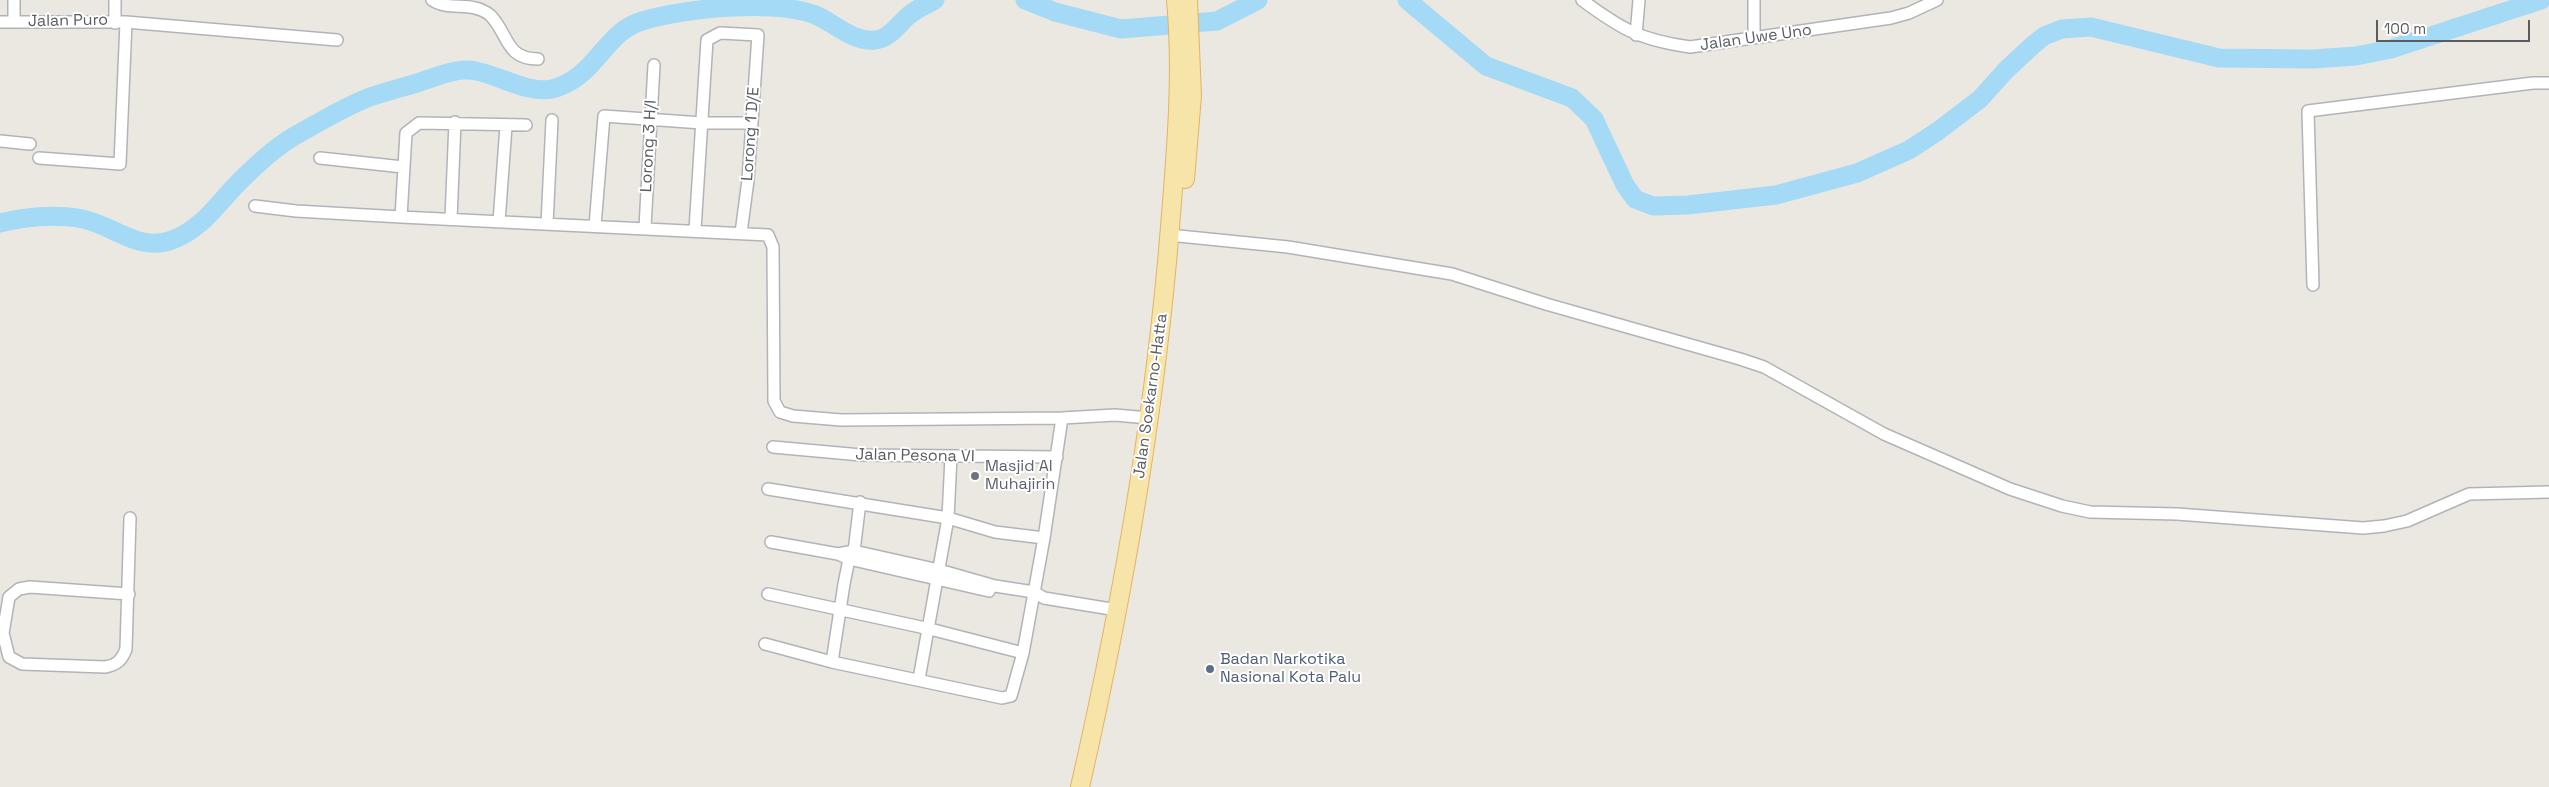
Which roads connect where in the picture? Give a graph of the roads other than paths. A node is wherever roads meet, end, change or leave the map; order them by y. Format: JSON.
{"nodes":[{"id":1,"x":14,"y":0,"type":"edge"},
{"id":2,"x":116,"y":0,"type":"edge"},
{"id":3,"x":432,"y":0,"type":"edge"},
{"id":4,"x":1582,"y":0,"type":"edge"},
{"id":5,"x":1639,"y":0,"type":"edge"},
{"id":6,"x":1754,"y":0,"type":"edge"},
{"id":7,"x":1937,"y":0,"type":"edge"},
{"id":8,"x":1182,"y":1,"type":"edge"},
{"id":9,"x":0,"y":22,"type":"edge"},
{"id":10,"x":14,"y":22,"type":"junction"},
{"id":11,"x":120,"y":22,"type":"junction"},
{"id":12,"x":1636,"y":35,"type":"junction"},
{"id":13,"x":1754,"y":36,"type":"junction"},
{"id":14,"x":338,"y":40,"type":"dead end"},
{"id":15,"x":538,"y":59,"type":"dead end"},
{"id":16,"x":654,"y":65,"type":"dead end"},
{"id":17,"x":2549,"y":84,"type":"edge"},
{"id":18,"x":552,"y":120,"type":"dead end"},
{"id":19,"x":651,"y":121,"type":"junction"},
{"id":20,"x":455,"y":122,"type":"junction"},
{"id":21,"x":702,"y":123,"type":"junction"},
{"id":22,"x":751,"y":123,"type":"junction"},
{"id":23,"x":526,"y":125,"type":"dead end"},
{"id":24,"x":506,"y":126,"type":"junction"},
{"id":25,"x":0,"y":141,"type":"edge"},
{"id":26,"x":30,"y":144,"type":"dead end"},
{"id":27,"x":39,"y":158,"type":"dead end"},
{"id":28,"x":320,"y":158,"type":"dead end"},
{"id":29,"x":403,"y":168,"type":"junction"},
{"id":30,"x":255,"y":206,"type":"dead end"},
{"id":31,"x":401,"y":217,"type":"junction"},
{"id":32,"x":451,"y":219,"type":"junction"},
{"id":33,"x":499,"y":222,"type":"junction"},
{"id":34,"x":547,"y":224,"type":"junction"},
{"id":35,"x":595,"y":226,"type":"junction"},
{"id":36,"x":645,"y":227,"type":"junction"},
{"id":37,"x":695,"y":230,"type":"junction"},
{"id":38,"x":741,"y":233,"type":"junction"},
{"id":39,"x":1174,"y":235,"type":"junction"},
{"id":40,"x":2313,"y":285,"type":"dead end"},
{"id":41,"x":1062,"y":418,"type":"junction"},
{"id":42,"x":1149,"y":418,"type":"junction"},
{"id":43,"x":773,"y":447,"type":"dead end"},
{"id":44,"x":951,"y":457,"type":"junction"},
{"id":45,"x":1057,"y":457,"type":"junction"},
{"id":46,"x":768,"y":489,"type":"dead end"},
{"id":47,"x":2549,"y":492,"type":"edge"},
{"id":48,"x":860,"y":502,"type":"junction"},
{"id":49,"x":130,"y":518,"type":"dead end"},
{"id":50,"x":948,"y":518,"type":"junction"},
{"id":51,"x":1044,"y":538,"type":"junction"},
{"id":52,"x":771,"y":542,"type":"dead end"},
{"id":53,"x":1134,"y":550,"type":"junction"},
{"id":54,"x":851,"y":555,"type":"junction"},
{"id":55,"x":939,"y":575,"type":"junction"},
{"id":56,"x":129,"y":594,"type":"junction"},
{"id":57,"x":768,"y":594,"type":"dead end"},
{"id":58,"x":1037,"y":596,"type":"junction"},
{"id":59,"x":840,"y":609,"type":"junction"},
{"id":60,"x":1118,"y":610,"type":"junction"},
{"id":61,"x":930,"y":629,"type":"junction"},
{"id":62,"x":2,"y":632,"type":"edge"},
{"id":63,"x":765,"y":644,"type":"dead end"},
{"id":64,"x":1023,"y":653,"type":"junction"},
{"id":65,"x":832,"y":662,"type":"junction"},
{"id":66,"x":919,"y":679,"type":"junction"},
{"id":67,"x":1080,"y":787,"type":"edge"},
{"id":68,"x":1092,"y":787,"type":"edge"}],
"edges":[{"from":1,"to":10,"type":"street"},
{"from":2,"to":11,"type":"street","name":"Jalan Puro"},
{"from":3,"to":15,"type":"street"},
{"from":4,"to":12,"type":"street","name":"Jalan Uwe Uno"},
{"from":5,"to":12,"type":"street"},
{"from":6,"to":13,"type":"street"},
{"from":7,"to":13,"type":"street","name":"Jalan Uwe Uno"},
{"from":8,"to":39,"type":"main road","name":"Jalan Soekarno-Hatta"},
{"from":9,"to":10,"type":"street","name":"Jalan Puro"},
{"from":10,"to":11,"type":"street","name":"Jalan Puro"},
{"from":11,"to":14,"type":"street"},
{"from":11,"to":27,"type":"street"},
{"from":12,"to":13,"type":"street","name":"Jalan Uwe Uno"},
{"from":16,"to":19,"type":"street","name":"Lorong 3 H/I"},
{"from":17,"to":40,"type":"street"},
{"from":18,"to":34,"type":"street"},
{"from":19,"to":21,"type":"street"},
{"from":19,"to":35,"type":"street"},
{"from":19,"to":36,"type":"street","name":"Lorong 3 H/I"},
{"from":20,"to":24,"type":"street"},
{"from":20,"to":29,"type":"street"},
{"from":20,"to":32,"type":"street"},
{"from":21,"to":22,"type":"street"},
{"from":21,"to":22,"type":"street","name":"Lorong 1 D/E"},
{"from":21,"to":37,"type":"street"},
{"from":22,"to":38,"type":"street","name":"Lorong 1 D/E"},
{"from":23,"to":24,"type":"street"},
{"from":24,"to":33,"type":"street"},
{"from":25,"to":26,"type":"street"},
{"from":28,"to":29,"type":"street"},
{"from":29,"to":31,"type":"street"},
{"from":30,"to":31,"type":"street"},
{"from":31,"to":32,"type":"street"},
{"from":32,"to":33,"type":"street"},
{"from":33,"to":34,"type":"street"},
{"from":34,"to":35,"type":"street"},
{"from":35,"to":36,"type":"street"},
{"from":36,"to":37,"type":"street"},
{"from":37,"to":38,"type":"street"},
{"from":38,"to":41,"type":"street"},
{"from":39,"to":42,"type":"main road","name":"Jalan Soekarno-Hatta"},
{"from":39,"to":47,"type":"street"},
{"from":39,"to":53,"type":"main road","name":"Jalan Soekarno-Hatta"},
{"from":41,"to":42,"type":"street"},
{"from":41,"to":45,"type":"street"},
{"from":42,"to":53,"type":"main road","name":"Jalan Soekarno-Hatta"},
{"from":43,"to":44,"type":"street","name":"Jalan Pesona VI"},
{"from":44,"to":45,"type":"street","name":"Jalan Pesona VI"},
{"from":44,"to":50,"type":"street"},
{"from":45,"to":51,"type":"street"},
{"from":46,"to":48,"type":"street"},
{"from":48,"to":50,"type":"street"},
{"from":48,"to":54,"type":"street"},
{"from":49,"to":56,"type":"street"},
{"from":50,"to":51,"type":"street"},
{"from":50,"to":55,"type":"street"},
{"from":51,"to":58,"type":"street"},
{"from":52,"to":54,"type":"street"},
{"from":53,"to":60,"type":"main road","name":"Jalan Soekarno-Hatta"},
{"from":53,"to":68,"type":"main road","name":"Jalan Soekarno-Hatta"},
{"from":54,"to":55,"type":"street"},
{"from":54,"to":59,"type":"street"},
{"from":55,"to":58,"type":"street"},
{"from":55,"to":61,"type":"street"},
{"from":56,"to":62,"type":"street"},
{"from":56,"to":62,"type":"street"},
{"from":57,"to":59,"type":"street"},
{"from":58,"to":60,"type":"street"},
{"from":58,"to":64,"type":"street"},
{"from":59,"to":61,"type":"street"},
{"from":59,"to":65,"type":"street"},
{"from":60,"to":67,"type":"main road","name":"Jalan Soekarno-Hatta"},
{"from":61,"to":64,"type":"street"},
{"from":61,"to":66,"type":"street"},
{"from":63,"to":65,"type":"street"},
{"from":64,"to":66,"type":"street"},
{"from":65,"to":66,"type":"street"}]}
